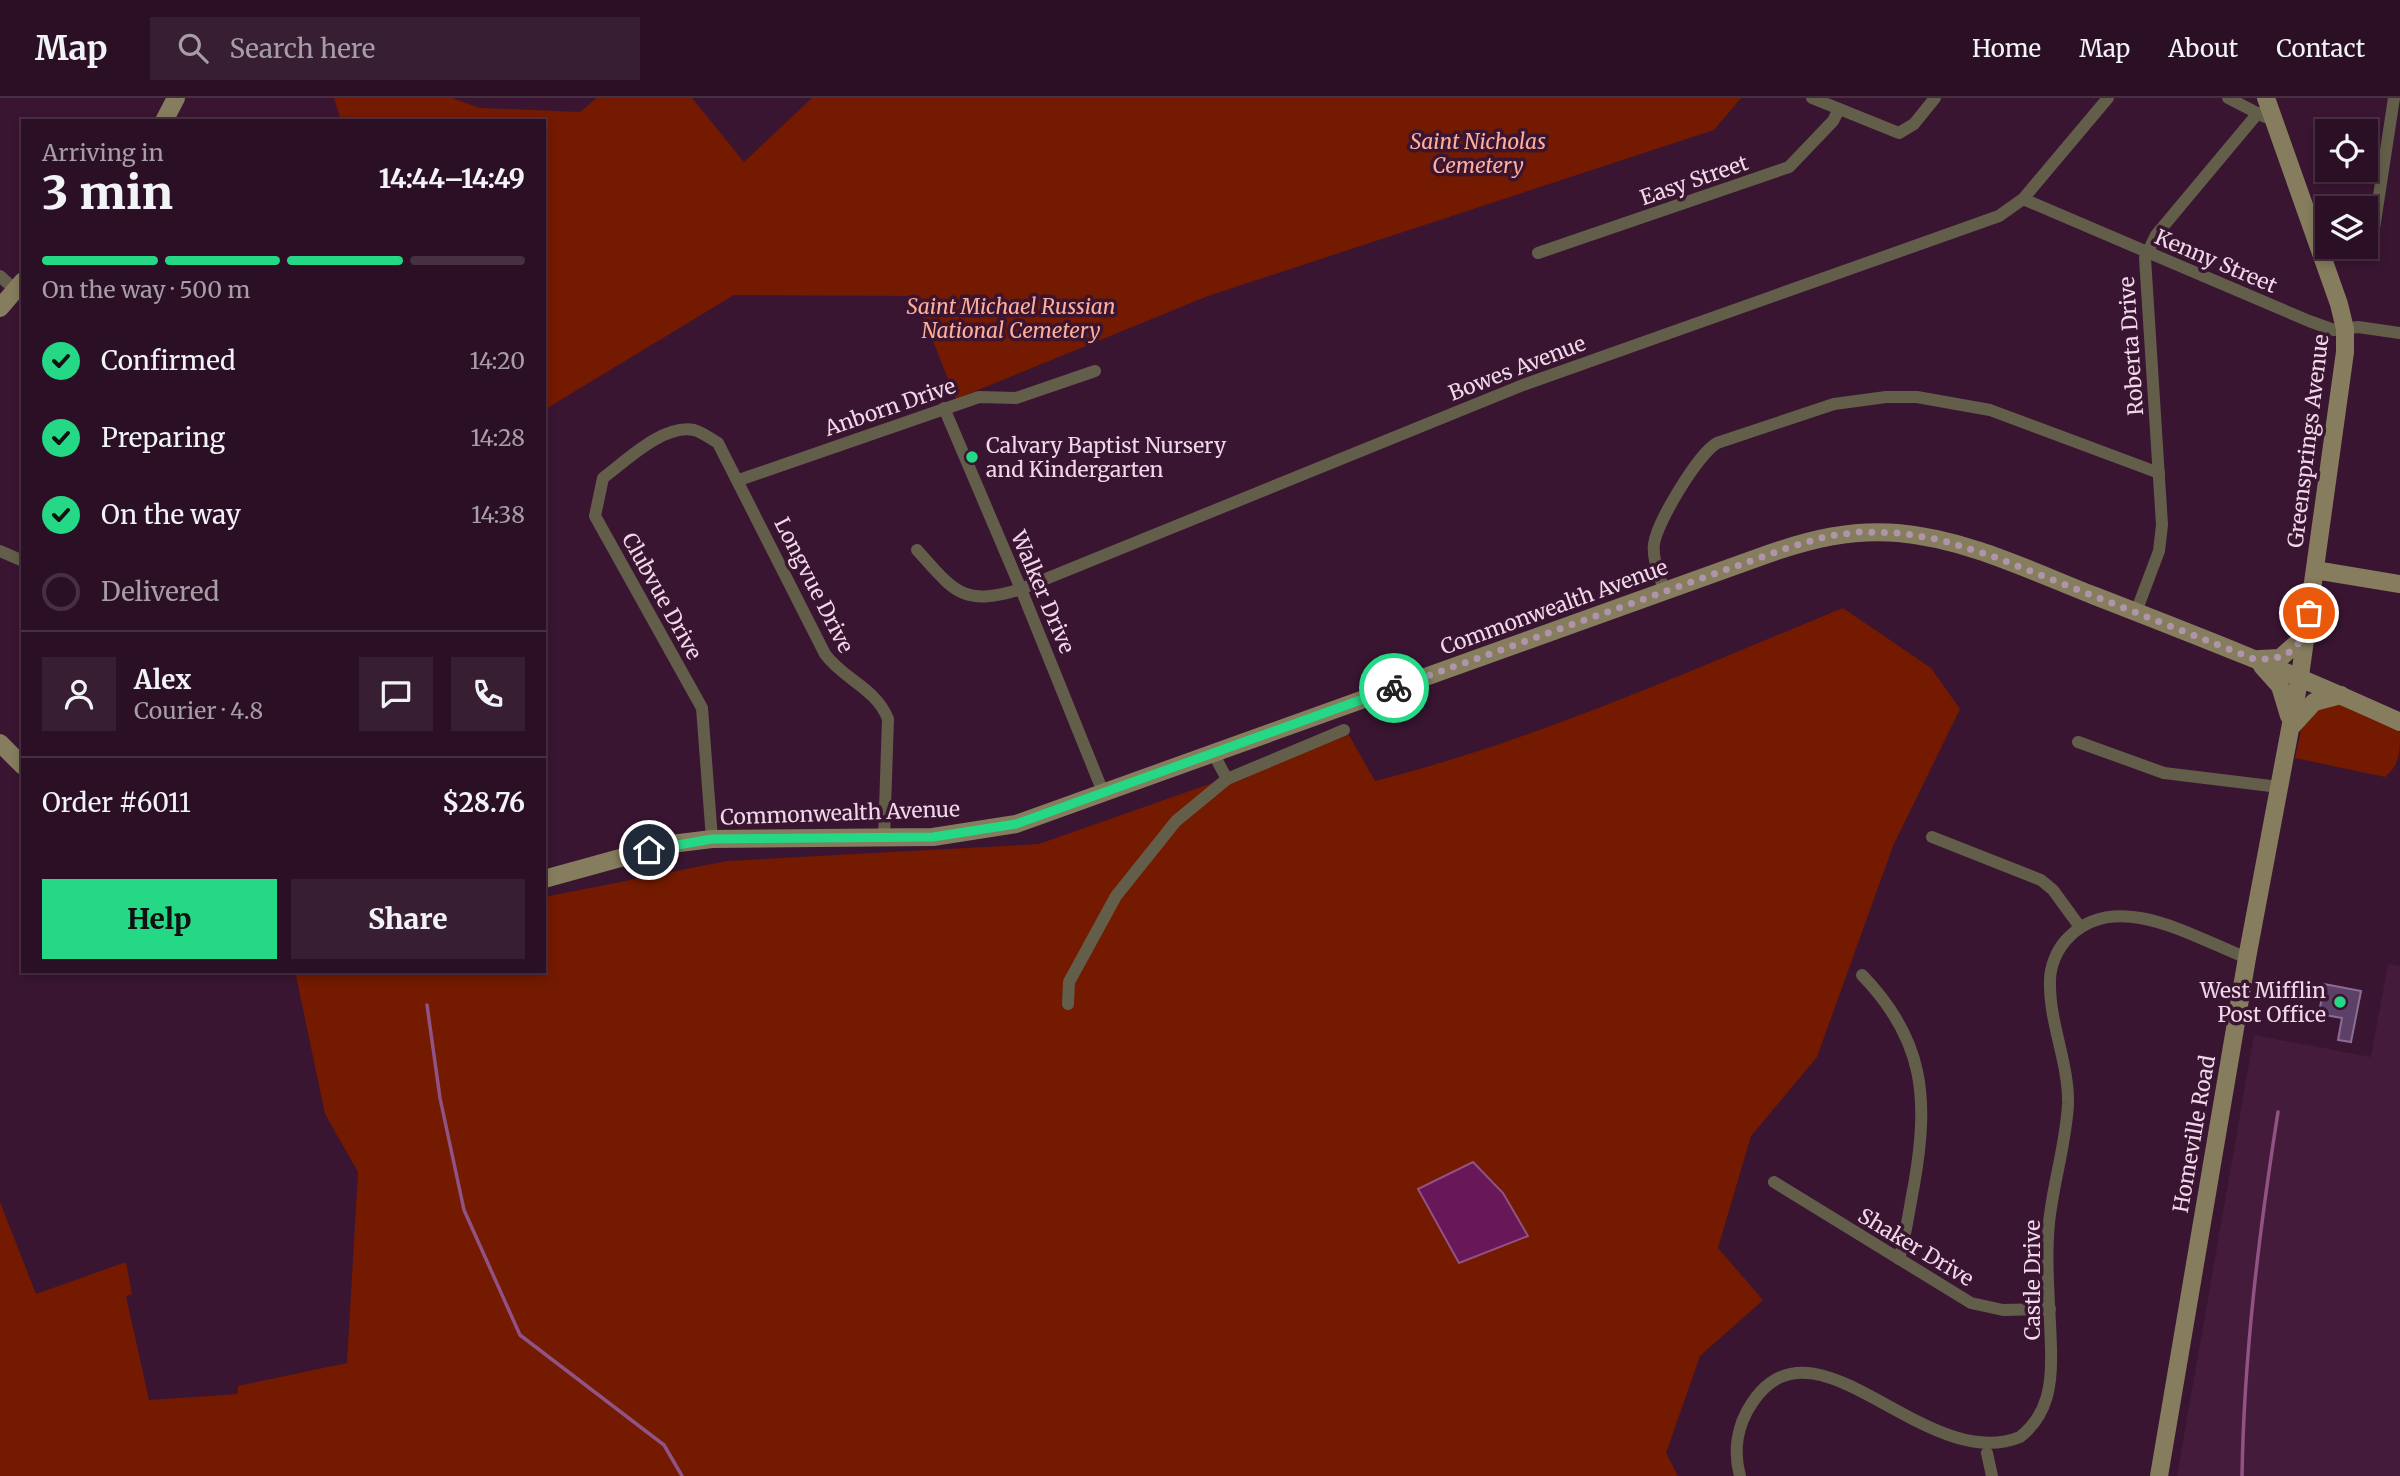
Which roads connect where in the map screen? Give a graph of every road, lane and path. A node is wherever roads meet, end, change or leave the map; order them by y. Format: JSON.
{"nodes":[{"id":1,"x":176,"y":98,"type":"edge"},
{"id":2,"x":1812,"y":98,"type":"edge"},
{"id":3,"x":1935,"y":98,"type":"edge"},
{"id":4,"x":2108,"y":98,"type":"edge"},
{"id":5,"x":2228,"y":98,"type":"edge"},
{"id":6,"x":2394,"y":98,"type":"edge"},
{"id":7,"x":1839,"y":109,"type":"junction"},
{"id":8,"x":2265,"y":110,"type":"edge"},
{"id":9,"x":165,"y":119,"type":"edge"},
{"id":10,"x":2023,"y":199,"type":"junction"},
{"id":11,"x":2378,"y":202,"type":"edge"},
{"id":12,"x":2147,"y":252,"type":"junction"},
{"id":13,"x":1538,"y":253,"type":"dead end"},
{"id":14,"x":0,"y":276,"type":"edge"},
{"id":15,"x":19,"y":285,"type":"edge"},
{"id":16,"x":0,"y":308,"type":"edge"},
{"id":17,"x":2345,"y":329,"type":"junction"},
{"id":18,"x":2400,"y":333,"type":"edge"},
{"id":19,"x":1095,"y":370,"type":"dead end"},
{"id":20,"x":944,"y":408,"type":"junction"},
{"id":21,"x":697,"y":430,"type":"joint"},
{"id":22,"x":2159,"y":473,"type":"junction"},
{"id":23,"x":739,"y":480,"type":"junction"},
{"id":24,"x":917,"y":550,"type":"dead end"},
{"id":25,"x":0,"y":551,"type":"edge"},
{"id":26,"x":21,"y":561,"type":"edge"},
{"id":27,"x":2315,"y":570,"type":"junction"},
{"id":28,"x":2400,"y":584,"type":"edge"},
{"id":29,"x":1021,"y":589,"type":"junction"},
{"id":30,"x":1665,"y":592,"type":"junction"},
{"id":31,"x":2136,"y":612,"type":"junction"},
{"id":32,"x":2306,"y":635,"type":"junction"},
{"id":33,"x":2254,"y":659,"type":"junction"},
{"id":34,"x":2300,"y":676,"type":"junction"},
{"id":35,"x":2341,"y":695,"type":"junction"},
{"id":36,"x":2400,"y":722,"type":"edge"},
{"id":37,"x":2290,"y":729,"type":"junction"},
{"id":38,"x":1344,"y":730,"type":"dead end"},
{"id":39,"x":2078,"y":742,"type":"dead end"},
{"id":40,"x":0,"y":743,"type":"edge"},
{"id":41,"x":1213,"y":752,"type":"junction"},
{"id":42,"x":21,"y":764,"type":"edge"},
{"id":43,"x":1227,"y":779,"type":"junction"},
{"id":44,"x":2279,"y":787,"type":"junction"},
{"id":45,"x":1103,"y":792,"type":"junction"},
{"id":46,"x":1932,"y":836,"type":"dead end"},
{"id":47,"x":884,"y":838,"type":"junction"},
{"id":48,"x":712,"y":839,"type":"junction"},
{"id":49,"x":546,"y":878,"type":"edge"},
{"id":50,"x":2080,"y":928,"type":"junction"},
{"id":51,"x":2247,"y":958,"type":"junction"},
{"id":52,"x":1862,"y":975,"type":"dead end"},
{"id":53,"x":1068,"y":1004,"type":"dead end"},
{"id":54,"x":1774,"y":1182,"type":"dead end"},
{"id":55,"x":1899,"y":1259,"type":"junction"},
{"id":56,"x":2050,"y":1309,"type":"junction"},
{"id":57,"x":1911,"y":1434,"type":"dead end"},
{"id":58,"x":1740,"y":1476,"type":"edge"},
{"id":59,"x":1992,"y":1476,"type":"edge"},
{"id":60,"x":2158,"y":1476,"type":"edge"}],
"edges":[{"from":1,"to":9,"type":"street"},
{"from":2,"to":7,"type":"street"},
{"from":3,"to":7,"type":"street"},
{"from":4,"to":10,"type":"street","name":"Bowes Avenue"},
{"from":5,"to":8,"type":"street"},
{"from":6,"to":11,"type":"street"},
{"from":7,"to":13,"type":"street","name":"Easy Street"},
{"from":8,"to":12,"type":"street","name":"Roberta Drive"},
{"from":8,"to":17,"type":"street","name":"Greensprings Avenue"},
{"from":10,"to":12,"type":"street","name":"Kenny Street"},
{"from":10,"to":29,"type":"street","name":"Bowes Avenue"},
{"from":12,"to":17,"type":"street","name":"Kenny Street"},
{"from":12,"to":22,"type":"street","name":"Roberta Drive"},
{"from":14,"to":15,"type":"street"},
{"from":15,"to":16,"type":"street"},
{"from":17,"to":18,"type":"street","name":"Kenny Street"},
{"from":17,"to":27,"type":"street","name":"Greensprings Avenue"},
{"from":19,"to":20,"type":"street","name":"Anborn Drive"},
{"from":20,"to":23,"type":"street","name":"Anborn Drive"},
{"from":20,"to":29,"type":"street","name":"Walker Drive"},
{"from":21,"to":23,"type":"street","name":"Longvue Drive"},
{"from":21,"to":48,"type":"street","name":"Clubvue Drive"},
{"from":22,"to":30,"type":"street"},
{"from":22,"to":31,"type":"street","name":"Roberta Drive"},
{"from":23,"to":47,"type":"street","name":"Longvue Drive"},
{"from":24,"to":29,"type":"street","name":"Bowes Avenue"},
{"from":25,"to":26,"type":"street"},
{"from":27,"to":28,"type":"street"},
{"from":27,"to":32,"type":"street","name":"Greensprings Avenue"},
{"from":29,"to":45,"type":"street","name":"Walker Drive"},
{"from":30,"to":31,"type":"street","name":"Commonwealth Avenue"},
{"from":30,"to":41,"type":"street","name":"Commonwealth Avenue"},
{"from":31,"to":33,"type":"street","name":"Commonwealth Avenue"},
{"from":32,"to":33,"type":"street"},
{"from":32,"to":34,"type":"street","name":"Greensprings Avenue"},
{"from":32,"to":35,"type":"street"},
{"from":33,"to":34,"type":"street","name":"Commonwealth Avenue"},
{"from":33,"to":37,"type":"street"},
{"from":34,"to":35,"type":"street","name":"Commonwealth Avenue"},
{"from":34,"to":37,"type":"street","name":"Homeville Road"},
{"from":35,"to":36,"type":"street","name":"Commonwealth Avenue"},
{"from":35,"to":37,"type":"street"},
{"from":37,"to":44,"type":"street","name":"Homeville Road"},
{"from":38,"to":43,"type":"street"},
{"from":39,"to":44,"type":"street"},
{"from":40,"to":42,"type":"street"},
{"from":41,"to":43,"type":"street"},
{"from":41,"to":45,"type":"street","name":"Commonwealth Avenue"},
{"from":43,"to":53,"type":"street"},
{"from":44,"to":51,"type":"street","name":"Homeville Road"},
{"from":45,"to":47,"type":"street","name":"Commonwealth Avenue"},
{"from":46,"to":50,"type":"street"},
{"from":47,"to":48,"type":"street","name":"Commonwealth Avenue"},
{"from":48,"to":49,"type":"street","name":"Commonwealth Avenue"},
{"from":50,"to":51,"type":"street","name":"Castle Drive"},
{"from":50,"to":56,"type":"street","name":"Castle Drive"},
{"from":51,"to":60,"type":"street","name":"Homeville Road"},
{"from":52,"to":55,"type":"street"},
{"from":54,"to":55,"type":"street","name":"Shaker Drive"},
{"from":55,"to":56,"type":"street","name":"Shaker Drive"},
{"from":56,"to":59,"type":"street","name":"Castle Drive"},
{"from":57,"to":58,"type":"street"}]}
